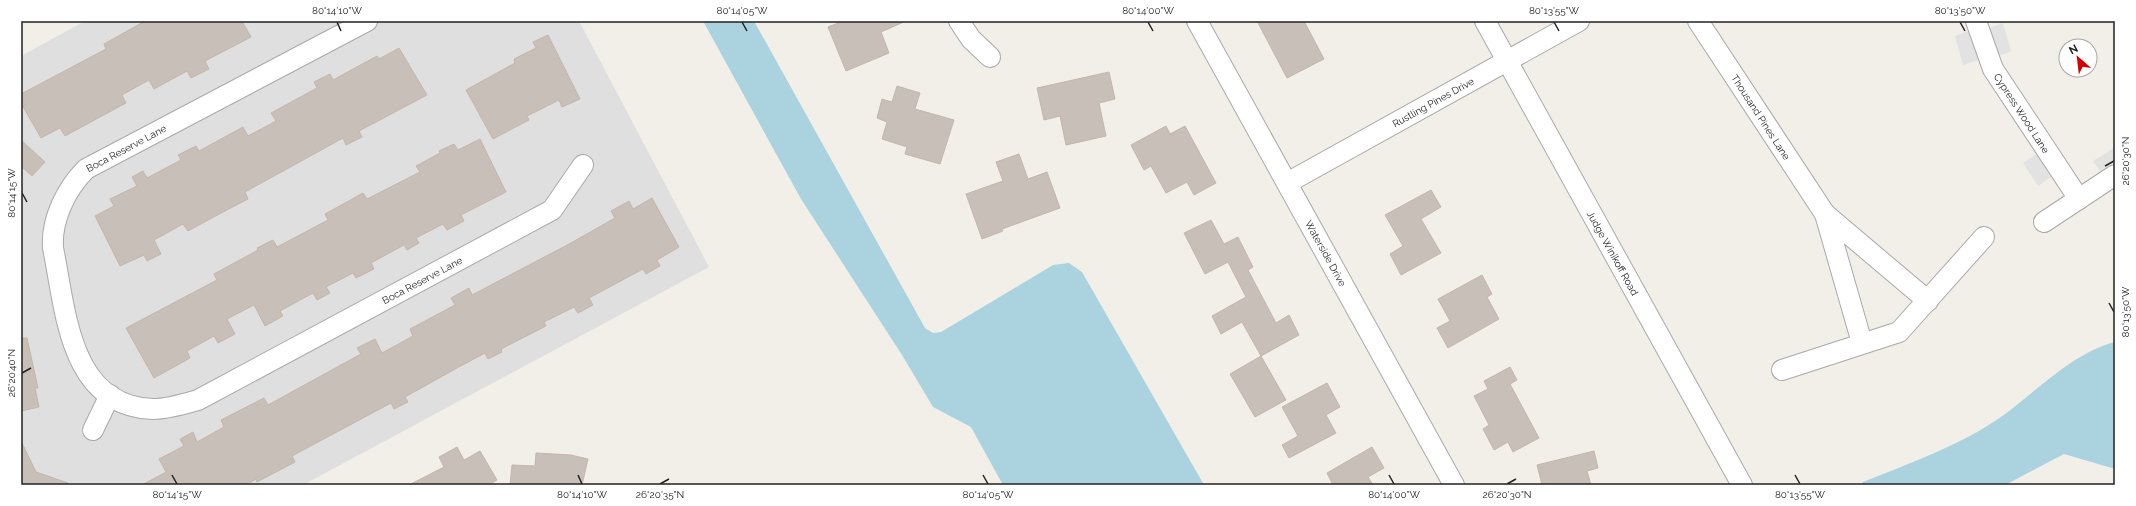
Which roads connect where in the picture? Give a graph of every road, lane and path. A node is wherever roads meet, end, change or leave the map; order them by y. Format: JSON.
{"nodes":[{"id":1,"x":367,"y":21,"type":"edge"},
{"id":2,"x":959,"y":21,"type":"edge"},
{"id":3,"x":1197,"y":21,"type":"edge"},
{"id":4,"x":1485,"y":21,"type":"edge"},
{"id":5,"x":1579,"y":21,"type":"edge"},
{"id":6,"x":1698,"y":21,"type":"edge"},
{"id":7,"x":1976,"y":21,"type":"edge"},
{"id":8,"x":990,"y":57,"type":"dead end"},
{"id":9,"x":1507,"y":60,"type":"junction"},
{"id":10,"x":583,"y":164,"type":"dead end"},
{"id":11,"x":2115,"y":175,"type":"edge"},
{"id":12,"x":1287,"y":183,"type":"junction"},
{"id":13,"x":2079,"y":199,"type":"junction"},
{"id":14,"x":1825,"y":214,"type":"junction"},
{"id":15,"x":2044,"y":222,"type":"dead end"},
{"id":16,"x":1984,"y":237,"type":"dead end"},
{"id":17,"x":1928,"y":302,"type":"junction"},
{"id":18,"x":1862,"y":343,"type":"junction"},
{"id":19,"x":1782,"y":370,"type":"dead end"},
{"id":20,"x":110,"y":395,"type":"junction"},
{"id":21,"x":93,"y":430,"type":"dead end"},
{"id":22,"x":1454,"y":485,"type":"edge"},
{"id":23,"x":1742,"y":485,"type":"edge"}],
"edges":[{"from":1,"to":20,"type":"street","name":"Boca Reserve Lane"},
{"from":2,"to":8,"type":"street"},
{"from":3,"to":12,"type":"street","name":"Waterside Drive"},
{"from":4,"to":9,"type":"street","name":"Judge Winikoff Road"},
{"from":5,"to":9,"type":"street","name":"Rustling Pines Drive"},
{"from":6,"to":14,"type":"street","name":"Thousand Pines Lane"},
{"from":7,"to":13,"type":"street","name":"Cypress Wood Lane"},
{"from":9,"to":12,"type":"street","name":"Rustling Pines Drive"},
{"from":9,"to":23,"type":"street","name":"Judge Winikoff Road"},
{"from":10,"to":20,"type":"street","name":"Boca Reserve Lane"},
{"from":11,"to":13,"type":"street"},
{"from":12,"to":22,"type":"street","name":"Waterside Drive"},
{"from":13,"to":15,"type":"street"},
{"from":14,"to":17,"type":"street","name":"Thousand Pines Lane"},
{"from":14,"to":18,"type":"street","name":"Thousand Pines Lane"},
{"from":16,"to":17,"type":"street"},
{"from":17,"to":18,"type":"street"},
{"from":18,"to":19,"type":"street"},
{"from":20,"to":21,"type":"street"}]}
